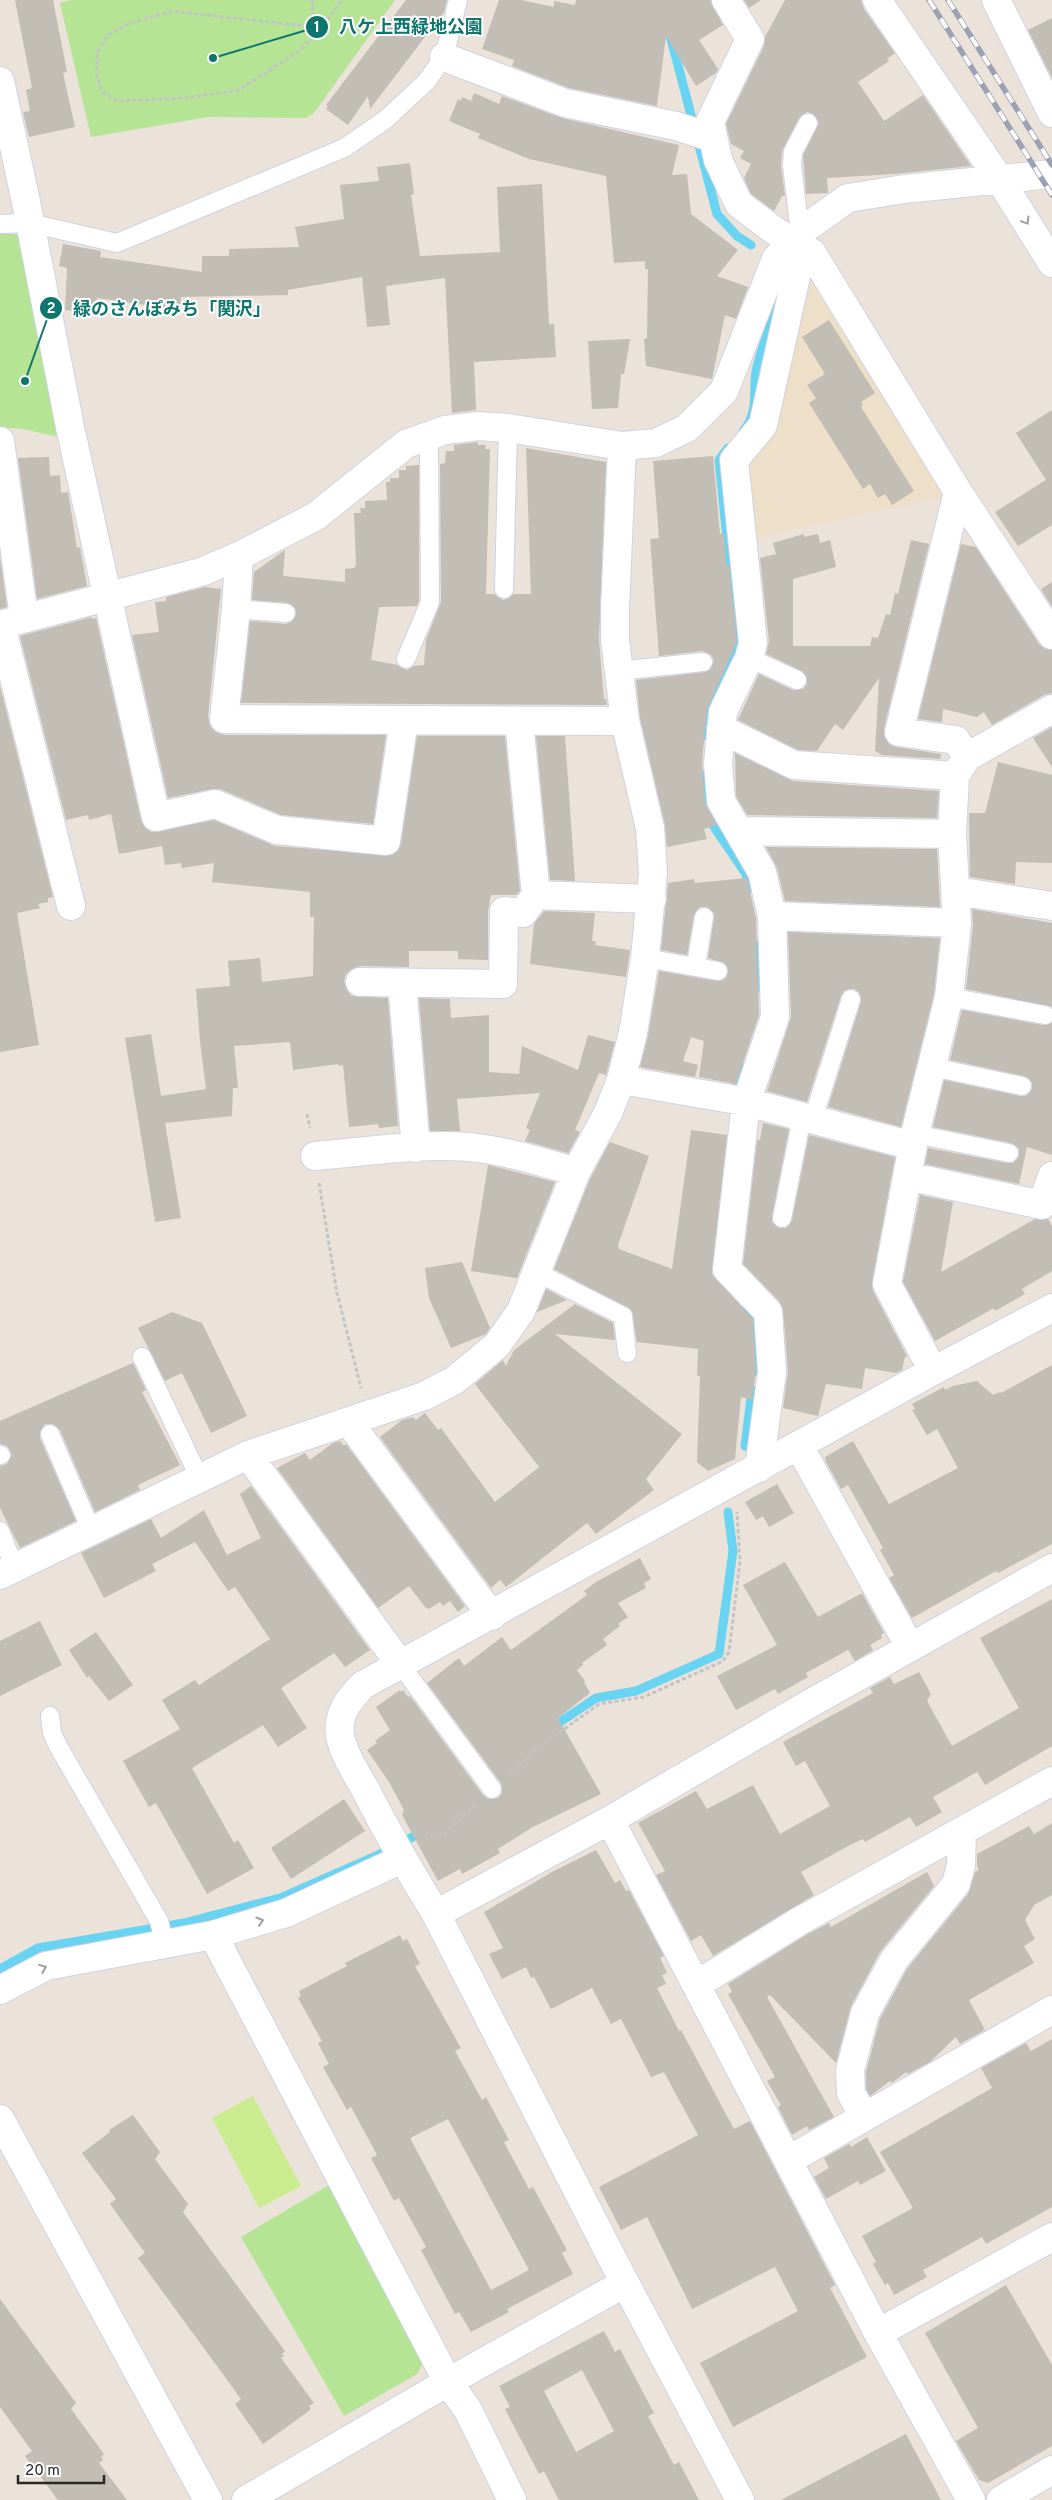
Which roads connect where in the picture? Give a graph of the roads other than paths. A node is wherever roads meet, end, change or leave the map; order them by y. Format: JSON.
{"nodes":[{"id":1,"x":458,"y":0,"type":"edge"},
{"id":2,"x":726,"y":0,"type":"edge"},
{"id":3,"x":877,"y":0,"type":"edge"},
{"id":4,"x":996,"y":0,"type":"edge"},
{"id":5,"x":444,"y":57,"type":"junction"},
{"id":6,"x":0,"y":82,"type":"edge"},
{"id":7,"x":1052,"y":113,"type":"edge"},
{"id":8,"x":808,"y":123,"type":"dead end"},
{"id":9,"x":710,"y":137,"type":"junction"},
{"id":10,"x":6,"y":139,"type":"edge"},
{"id":11,"x":1052,"y":174,"type":"edge"},
{"id":12,"x":1000,"y":180,"type":"junction"},
{"id":13,"x":30,"y":223,"type":"junction"},
{"id":14,"x":0,"y":224,"type":"edge"},
{"id":15,"x":796,"y":237,"type":"junction"},
{"id":16,"x":1052,"y":263,"type":"edge"},
{"id":17,"x":508,"y":428,"type":"junction"},
{"id":18,"x":429,"y":436,"type":"junction"},
{"id":19,"x":0,"y":440,"type":"edge"},
{"id":20,"x":622,"y":446,"type":"junction"},
{"id":21,"x":958,"y":492,"type":"junction"},
{"id":22,"x":239,"y":556,"type":"junction"},
{"id":23,"x":504,"y":589,"type":"dead end"},
{"id":24,"x":106,"y":597,"type":"junction"},
{"id":25,"x":236,"y":609,"type":"junction"},
{"id":26,"x":286,"y":613,"type":"dead end"},
{"id":27,"x":8,"y":623,"type":"edge"},
{"id":28,"x":1052,"y":635,"type":"edge"},
{"id":29,"x":749,"y":658,"type":"junction"},
{"id":30,"x":406,"y":659,"type":"dead end"},
{"id":31,"x":703,"y":662,"type":"dead end"},
{"id":32,"x":618,"y":671,"type":"junction"},
{"id":33,"x":797,"y":680,"type":"dead end"},
{"id":34,"x":1052,"y":709,"type":"edge"},
{"id":35,"x":404,"y":720,"type":"junction"},
{"id":36,"x":519,"y":721,"type":"junction"},
{"id":37,"x":625,"y":721,"type":"junction"},
{"id":38,"x":721,"y":729,"type":"junction"},
{"id":39,"x":961,"y":767,"type":"junction"},
{"id":40,"x":739,"y":832,"type":"junction"},
{"id":41,"x":952,"y":834,"type":"junction"},
{"id":42,"x":956,"y":891,"type":"junction"},
{"id":43,"x":536,"y":895,"type":"junction"},
{"id":44,"x":652,"y":899,"type":"junction"},
{"id":45,"x":71,"y":906,"type":"dead end"},
{"id":46,"x":1052,"y":906,"type":"edge"},
{"id":47,"x":772,"y":916,"type":"junction"},
{"id":48,"x":704,"y":917,"type":"dead end"},
{"id":49,"x":956,"y":923,"type":"junction"},
{"id":50,"x":645,"y":958,"type":"junction"},
{"id":51,"x":696,"y":965,"type":"junction"},
{"id":52,"x":718,"y":971,"type":"dead end"},
{"id":53,"x":360,"y":982,"type":"dead end"},
{"id":54,"x":402,"y":983,"type":"junction"},
{"id":55,"x":949,"y":997,"type":"junction"},
{"id":56,"x":851,"y":1000,"type":"dead end"},
{"id":57,"x":1045,"y":1015,"type":"dead end"},
{"id":58,"x":932,"y":1067,"type":"junction"},
{"id":59,"x":621,"y":1080,"type":"junction"},
{"id":60,"x":1022,"y":1086,"type":"dead end"},
{"id":61,"x":739,"y":1101,"type":"junction"},
{"id":62,"x":808,"y":1118,"type":"junction"},
{"id":63,"x":914,"y":1140,"type":"junction"},
{"id":64,"x":416,"y":1148,"type":"junction"},
{"id":65,"x":1009,"y":1153,"type":"dead end"},
{"id":66,"x":315,"y":1156,"type":"road end"},
{"id":67,"x":576,"y":1172,"type":"junction"},
{"id":68,"x":908,"y":1176,"type":"junction"},
{"id":69,"x":1052,"y":1176,"type":"edge"},
{"id":70,"x":782,"y":1218,"type":"dead end"},
{"id":71,"x":538,"y":1273,"type":"junction"},
{"id":72,"x":1051,"y":1307,"type":"edge"},
{"id":73,"x":627,"y":1353,"type":"dead end"},
{"id":74,"x":142,"y":1358,"type":"dead end"},
{"id":75,"x":933,"y":1371,"type":"junction"},
{"id":76,"x":359,"y":1418,"type":"junction"},
{"id":77,"x":50,"y":1434,"type":"dead end"},
{"id":78,"x":799,"y":1446,"type":"junction"},
{"id":79,"x":248,"y":1455,"type":"junction"},
{"id":80,"x":759,"y":1468,"type":"junction"},
{"id":81,"x":199,"y":1477,"type":"junction"},
{"id":82,"x":91,"y":1530,"type":"junction"},
{"id":83,"x":0,"y":1531,"type":"edge"},
{"id":84,"x":1052,"y":1568,"type":"edge"},
{"id":85,"x":7,"y":1571,"type":"edge"},
{"id":86,"x":492,"y":1616,"type":"junction"},
{"id":87,"x":910,"y":1647,"type":"junction"},
{"id":88,"x":400,"y":1664,"type":"junction"},
{"id":89,"x":50,"y":1716,"type":"dead end"},
{"id":90,"x":1052,"y":1781,"type":"edge"},
{"id":91,"x":488,"y":1783,"type":"road end"},
{"id":92,"x":610,"y":1820,"type":"junction"},
{"id":93,"x":962,"y":1832,"type":"junction"},
{"id":94,"x":397,"y":1850,"type":"junction"},
{"id":95,"x":436,"y":1914,"type":"junction"},
{"id":96,"x":162,"y":1933,"type":"junction"},
{"id":97,"x":213,"y":1935,"type":"junction"},
{"id":98,"x":696,"y":1985,"type":"junction"},
{"id":99,"x":0,"y":1990,"type":"edge"},
{"id":100,"x":1052,"y":2010,"type":"edge"},
{"id":101,"x":864,"y":2117,"type":"junction"},
{"id":102,"x":0,"y":2120,"type":"edge"},
{"id":103,"x":789,"y":2160,"type":"junction"},
{"id":104,"x":1052,"y":2237,"type":"edge"},
{"id":105,"x":625,"y":2283,"type":"junction"},
{"id":106,"x":878,"y":2333,"type":"junction"},
{"id":107,"x":448,"y":2382,"type":"junction"},
{"id":108,"x":1052,"y":2470,"type":"edge"},
{"id":109,"x":208,"y":2500,"type":"edge"},
{"id":110,"x":246,"y":2500,"type":"edge"},
{"id":111,"x":512,"y":2500,"type":"edge"},
{"id":112,"x":740,"y":2500,"type":"edge"},
{"id":113,"x":971,"y":2500,"type":"edge"},
{"id":114,"x":1000,"y":2500,"type":"edge"}],
"edges":[{"from":1,"to":5,"type":"lane"},
{"from":2,"to":9,"type":"street"},
{"from":3,"to":12,"type":"street"},
{"from":4,"to":7,"type":"street"},
{"from":5,"to":9,"type":"street"},
{"from":5,"to":13,"type":"lane"},
{"from":6,"to":10,"type":"street"},
{"from":8,"to":15,"type":"lane"},
{"from":9,"to":15,"type":"street"},
{"from":10,"to":13,"type":"street"},
{"from":11,"to":12,"type":"street"},
{"from":12,"to":15,"type":"street"},
{"from":12,"to":16,"type":"street","one_way":true},
{"from":13,"to":14,"type":"lane"},
{"from":13,"to":24,"type":"street"},
{"from":15,"to":20,"type":"street"},
{"from":15,"to":21,"type":"street"},
{"from":15,"to":29,"type":"street"},
{"from":17,"to":18,"type":"street"},
{"from":17,"to":20,"type":"street"},
{"from":17,"to":23,"type":"lane"},
{"from":18,"to":22,"type":"street"},
{"from":18,"to":30,"type":"lane"},
{"from":19,"to":27,"type":"street"},
{"from":20,"to":32,"type":"street"},
{"from":21,"to":28,"type":"street"},
{"from":21,"to":39,"type":"street"},
{"from":22,"to":24,"type":"street"},
{"from":22,"to":25,"type":"street"},
{"from":24,"to":27,"type":"street"},
{"from":24,"to":35,"type":"street"},
{"from":25,"to":26,"type":"lane"},
{"from":25,"to":35,"type":"street"},
{"from":27,"to":45,"type":"street"},
{"from":29,"to":33,"type":"lane"},
{"from":29,"to":38,"type":"street"},
{"from":31,"to":32,"type":"lane"},
{"from":32,"to":37,"type":"street"},
{"from":34,"to":39,"type":"street"},
{"from":35,"to":36,"type":"street"},
{"from":36,"to":37,"type":"street"},
{"from":36,"to":43,"type":"street"},
{"from":37,"to":44,"type":"street"},
{"from":38,"to":39,"type":"street"},
{"from":38,"to":40,"type":"street"},
{"from":39,"to":41,"type":"street"},
{"from":40,"to":41,"type":"street"},
{"from":40,"to":47,"type":"street"},
{"from":41,"to":42,"type":"street"},
{"from":42,"to":46,"type":"street"},
{"from":42,"to":49,"type":"street"},
{"from":43,"to":44,"type":"street"},
{"from":43,"to":54,"type":"street"},
{"from":44,"to":50,"type":"street"},
{"from":47,"to":49,"type":"street"},
{"from":47,"to":61,"type":"street"},
{"from":48,"to":51,"type":"lane"},
{"from":49,"to":55,"type":"street"},
{"from":50,"to":51,"type":"lane"},
{"from":50,"to":59,"type":"street"},
{"from":51,"to":52,"type":"lane"},
{"from":53,"to":54,"type":"street"},
{"from":54,"to":64,"type":"street"},
{"from":55,"to":57,"type":"lane"},
{"from":55,"to":58,"type":"street"},
{"from":56,"to":62,"type":"lane"},
{"from":58,"to":60,"type":"lane"},
{"from":58,"to":63,"type":"street"},
{"from":59,"to":61,"type":"street"},
{"from":59,"to":67,"type":"street"},
{"from":61,"to":62,"type":"street"},
{"from":61,"to":80,"type":"street"},
{"from":62,"to":63,"type":"street"},
{"from":62,"to":70,"type":"lane"},
{"from":63,"to":65,"type":"lane"},
{"from":63,"to":68,"type":"street"},
{"from":64,"to":66,"type":"street"},
{"from":64,"to":67,"type":"street"},
{"from":67,"to":71,"type":"street"},
{"from":68,"to":69,"type":"street"},
{"from":68,"to":75,"type":"street"},
{"from":71,"to":73,"type":"lane"},
{"from":71,"to":76,"type":"street"},
{"from":72,"to":75,"type":"street"},
{"from":74,"to":81,"type":"lane"},
{"from":75,"to":78,"type":"street"},
{"from":76,"to":79,"type":"street"},
{"from":76,"to":86,"type":"street"},
{"from":77,"to":82,"type":"lane"},
{"from":78,"to":80,"type":"street"},
{"from":78,"to":87,"type":"street"},
{"from":79,"to":81,"type":"street"},
{"from":79,"to":88,"type":"street"},
{"from":80,"to":86,"type":"street"},
{"from":81,"to":82,"type":"street"},
{"from":82,"to":85,"type":"street"},
{"from":83,"to":85,"type":"lane"},
{"from":84,"to":87,"type":"street"},
{"from":86,"to":88,"type":"street"},
{"from":87,"to":92,"type":"street"},
{"from":88,"to":91,"type":"lane"},
{"from":88,"to":94,"type":"street"},
{"from":89,"to":96,"type":"lane"},
{"from":90,"to":93,"type":"street"},
{"from":92,"to":95,"type":"street"},
{"from":92,"to":98,"type":"street"},
{"from":93,"to":98,"type":"street"},
{"from":93,"to":101,"type":"street"},
{"from":94,"to":95,"type":"street"},
{"from":97,"to":94,"type":"street","one_way":true},
{"from":95,"to":105,"type":"street"},
{"from":96,"to":97,"type":"street"},
{"from":99,"to":96,"type":"street","one_way":true},
{"from":97,"to":107,"type":"street"},
{"from":98,"to":103,"type":"street"},
{"from":100,"to":101,"type":"street"},
{"from":101,"to":103,"type":"street"},
{"from":102,"to":109,"type":"street"},
{"from":103,"to":106,"type":"street"},
{"from":104,"to":106,"type":"street"},
{"from":105,"to":107,"type":"street"},
{"from":105,"to":112,"type":"street"},
{"from":106,"to":113,"type":"street"},
{"from":107,"to":110,"type":"street"},
{"from":107,"to":111,"type":"street"},
{"from":108,"to":114,"type":"street"}]}
